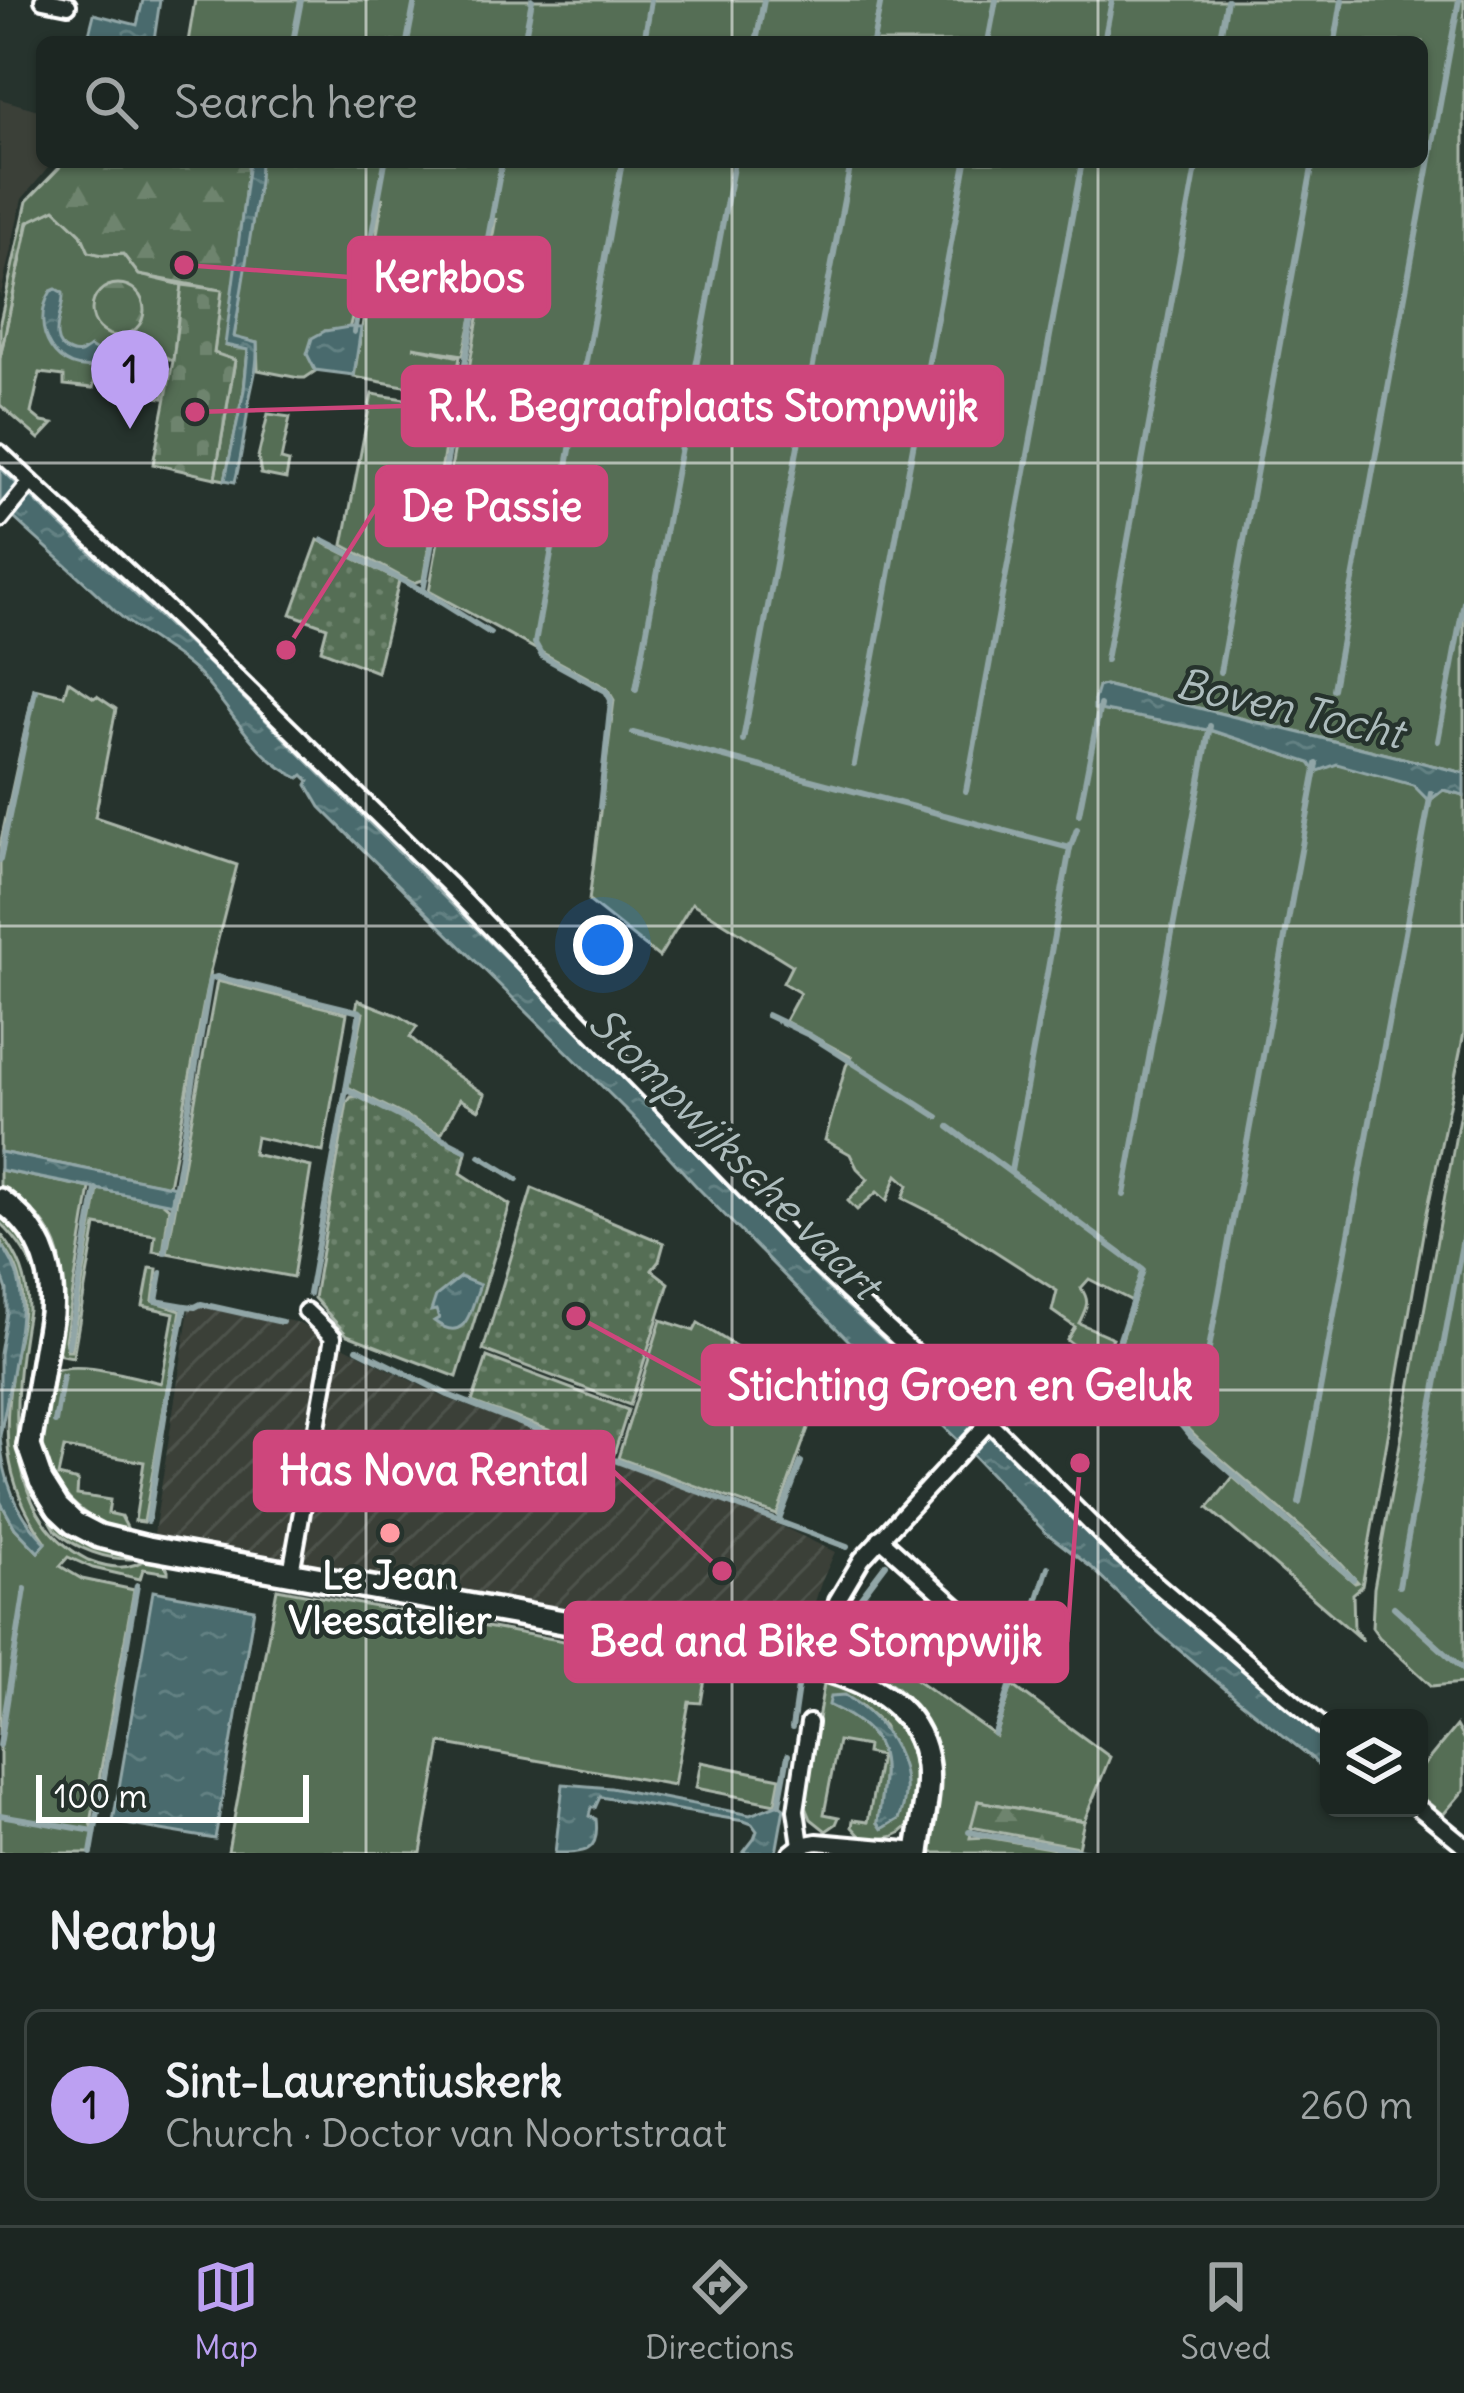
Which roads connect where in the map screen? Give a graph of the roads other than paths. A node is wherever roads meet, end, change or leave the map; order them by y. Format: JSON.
{"nodes":[{"id":1,"x":43,"y":0,"type":"edge"},
{"id":2,"x":68,"y":5,"type":"dead end"},
{"id":3,"x":0,"y":453,"type":"edge"},
{"id":4,"x":29,"y":484,"type":"junction"},
{"id":5,"x":3,"y":516,"type":"edge"},
{"id":6,"x":0,"y":1200,"type":"edge"},
{"id":7,"x":306,"y":1311,"type":"dead end"},
{"id":8,"x":986,"y":1425,"type":"junction"},
{"id":9,"x":880,"y":1538,"type":"junction"},
{"id":10,"x":291,"y":1574,"type":"junction"},
{"id":11,"x":937,"y":1644,"type":"dead end"},
{"id":12,"x":821,"y":1669,"type":"junction"},
{"id":13,"x":809,"y":1724,"type":"dead end"},
{"id":14,"x":1320,"y":1724,"type":"edge"},
{"id":15,"x":1428,"y":1815,"type":"edge"},
{"id":16,"x":1464,"y":1845,"type":"edge"},
{"id":17,"x":796,"y":1849,"type":"edge"},
{"id":18,"x":918,"y":1852,"type":"edge"}],
"edges":[{"from":1,"to":2,"type":"street"},
{"from":3,"to":4,"type":"street"},
{"from":4,"to":5,"type":"street"},
{"from":4,"to":8,"type":"street"},
{"from":6,"to":10,"type":"street"},
{"from":7,"to":10,"type":"street"},
{"from":8,"to":9,"type":"street"},
{"from":8,"to":14,"type":"street"},
{"from":9,"to":11,"type":"street"},
{"from":9,"to":12,"type":"street"},
{"from":10,"to":12,"type":"street"},
{"from":12,"to":18,"type":"street"},
{"from":13,"to":17,"type":"street"},
{"from":15,"to":16,"type":"street"},
{"from":17,"to":18,"type":"street"}]}
